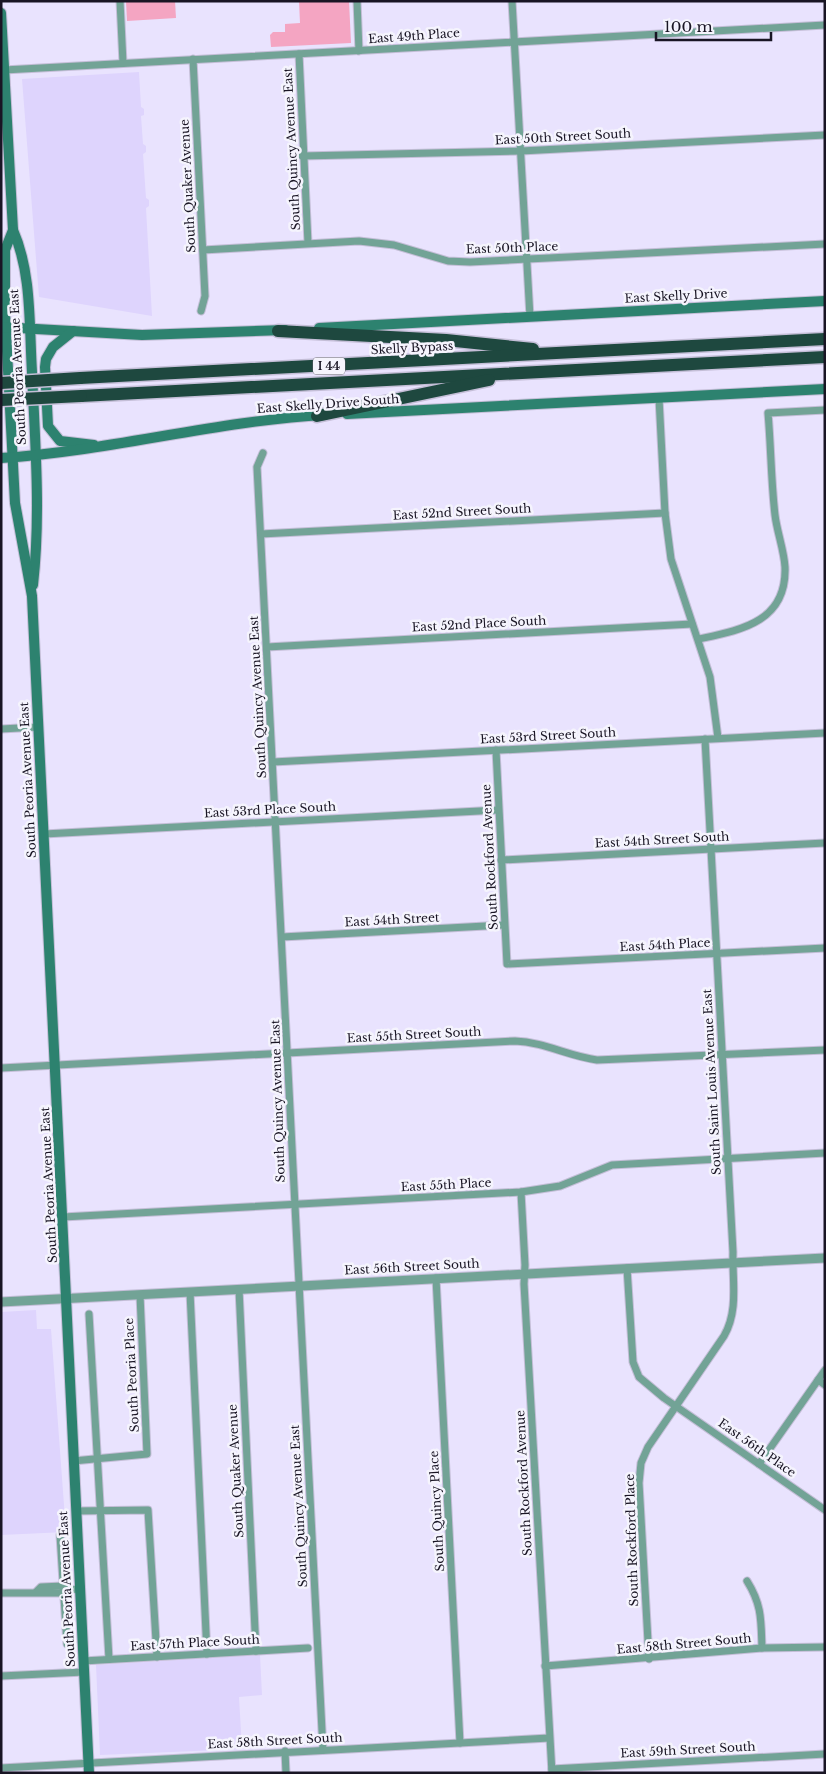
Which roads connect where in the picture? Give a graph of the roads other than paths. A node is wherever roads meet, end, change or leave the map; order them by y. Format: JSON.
{"nodes":[{"id":1,"x":120,"y":1,"type":"edge"},
{"id":2,"x":357,"y":1,"type":"edge"},
{"id":3,"x":512,"y":1,"type":"edge"},
{"id":4,"x":1,"y":13,"type":"edge"},
{"id":5,"x":825,"y":25,"type":"edge"},
{"id":6,"x":514,"y":41,"type":"junction"},
{"id":7,"x":359,"y":51,"type":"junction"},
{"id":8,"x":299,"y":54,"type":"junction"},
{"id":9,"x":2,"y":55,"type":"edge"},
{"id":10,"x":193,"y":59,"type":"junction"},
{"id":11,"x":123,"y":63,"type":"junction"},
{"id":12,"x":4,"y":70,"type":"junction"},
{"id":13,"x":825,"y":135,"type":"edge"},
{"id":14,"x":521,"y":151,"type":"junction"},
{"id":15,"x":302,"y":156,"type":"junction"},
{"id":16,"x":13,"y":230,"type":"junction"},
{"id":17,"x":308,"y":243,"type":"junction"},
{"id":18,"x":825,"y":244,"type":"edge"},
{"id":19,"x":203,"y":250,"type":"junction"},
{"id":20,"x":527,"y":260,"type":"junction"},
{"id":21,"x":825,"y":301,"type":"edge"},
{"id":22,"x":201,"y":311,"type":"dead end"},
{"id":23,"x":530,"y":317,"type":"junction"},
{"id":24,"x":3,"y":327,"type":"edge"},
{"id":25,"x":29,"y":328,"type":"junction"},
{"id":26,"x":73,"y":331,"type":"junction"},
{"id":27,"x":278,"y":331,"type":"junction"},
{"id":28,"x":825,"y":339,"type":"edge"},
{"id":29,"x":578,"y":353,"type":"junction"},
{"id":30,"x":825,"y":357,"type":"edge"},
{"id":31,"x":523,"y":373,"type":"junction"},
{"id":32,"x":1,"y":383,"type":"edge"},
{"id":33,"x":825,"y":389,"type":"edge"},
{"id":34,"x":659,"y":398,"type":"junction"},
{"id":35,"x":1,"y":400,"type":"edge"},
{"id":36,"x":825,"y":410,"type":"edge"},
{"id":37,"x":317,"y":416,"type":"junction"},
{"id":38,"x":110,"y":447,"type":"junction"},
{"id":39,"x":263,"y":453,"type":"dead end"},
{"id":40,"x":36,"y":455,"type":"junction"},
{"id":41,"x":12,"y":457,"type":"junction"},
{"id":42,"x":1,"y":458,"type":"edge"},
{"id":43,"x":665,"y":513,"type":"junction"},
{"id":44,"x":261,"y":534,"type":"junction"},
{"id":45,"x":32,"y":596,"type":"junction"},
{"id":46,"x":692,"y":624,"type":"junction"},
{"id":47,"x":699,"y":639,"type":"junction"},
{"id":48,"x":267,"y":647,"type":"junction"},
{"id":49,"x":38,"y":727,"type":"junction"},
{"id":50,"x":1,"y":729,"type":"edge"},
{"id":51,"x":825,"y":733,"type":"edge"},
{"id":52,"x":718,"y":738,"type":"junction"},
{"id":53,"x":705,"y":739,"type":"junction"},
{"id":54,"x":496,"y":750,"type":"junction"},
{"id":55,"x":273,"y":762,"type":"junction"},
{"id":56,"x":498,"y":810,"type":"junction"},
{"id":57,"x":276,"y":820,"type":"junction"},
{"id":58,"x":44,"y":834,"type":"junction"},
{"id":59,"x":825,"y":843,"type":"edge"},
{"id":60,"x":711,"y":848,"type":"junction"},
{"id":61,"x":501,"y":860,"type":"junction"},
{"id":62,"x":504,"y":925,"type":"junction"},
{"id":63,"x":282,"y":937,"type":"junction"},
{"id":64,"x":825,"y":948,"type":"edge"},
{"id":65,"x":717,"y":953,"type":"junction"},
{"id":66,"x":507,"y":964,"type":"joint"},
{"id":67,"x":825,"y":1050,"type":"edge"},
{"id":68,"x":287,"y":1053,"type":"junction"},
{"id":69,"x":722,"y":1055,"type":"junction"},
{"id":70,"x":55,"y":1066,"type":"junction"},
{"id":71,"x":1,"y":1068,"type":"edge"},
{"id":72,"x":825,"y":1153,"type":"edge"},
{"id":73,"x":728,"y":1158,"type":"junction"},
{"id":74,"x":521,"y":1192,"type":"junction"},
{"id":75,"x":294,"y":1204,"type":"junction"},
{"id":76,"x":63,"y":1217,"type":"junction"},
{"id":77,"x":825,"y":1258,"type":"edge"},
{"id":78,"x":733,"y":1262,"type":"junction"},
{"id":79,"x":627,"y":1268,"type":"junction"},
{"id":80,"x":525,"y":1274,"type":"junction"},
{"id":81,"x":436,"y":1278,"type":"junction"},
{"id":82,"x":299,"y":1286,"type":"junction"},
{"id":83,"x":238,"y":1290,"type":"junction"},
{"id":84,"x":190,"y":1292,"type":"junction"},
{"id":85,"x":140,"y":1295,"type":"junction"},
{"id":86,"x":66,"y":1299,"type":"junction"},
{"id":87,"x":1,"y":1302,"type":"edge"},
{"id":88,"x":89,"y":1314,"type":"dead end"},
{"id":89,"x":825,"y":1370,"type":"edge"},
{"id":90,"x":818,"y":1380,"type":"junction"},
{"id":91,"x":825,"y":1385,"type":"edge"},
{"id":92,"x":675,"y":1406,"type":"junction"},
{"id":93,"x":98,"y":1459,"type":"junction"},
{"id":94,"x":74,"y":1460,"type":"junction"},
{"id":95,"x":759,"y":1464,"type":"junction"},
{"id":96,"x":102,"y":1510,"type":"junction"},
{"id":97,"x":825,"y":1510,"type":"edge"},
{"id":98,"x":76,"y":1511,"type":"junction"},
{"id":99,"x":60,"y":1534,"type":"dead end"},
{"id":100,"x":747,"y":1581,"type":"dead end"},
{"id":101,"x":63,"y":1590,"type":"junction"},
{"id":102,"x":80,"y":1590,"type":"junction"},
{"id":103,"x":1,"y":1593,"type":"edge"},
{"id":104,"x":67,"y":1644,"type":"dead end"},
{"id":105,"x":825,"y":1647,"type":"edge"},
{"id":106,"x":308,"y":1648,"type":"dead end"},
{"id":107,"x":762,"y":1648,"type":"junction"},
{"id":108,"x":256,"y":1651,"type":"junction"},
{"id":109,"x":207,"y":1654,"type":"junction"},
{"id":110,"x":157,"y":1657,"type":"junction"},
{"id":111,"x":649,"y":1659,"type":"junction"},
{"id":112,"x":109,"y":1660,"type":"junction"},
{"id":113,"x":83,"y":1661,"type":"junction"},
{"id":114,"x":545,"y":1666,"type":"junction"},
{"id":115,"x":84,"y":1672,"type":"junction"},
{"id":116,"x":1,"y":1676,"type":"edge"},
{"id":117,"x":549,"y":1738,"type":"junction"},
{"id":118,"x":460,"y":1743,"type":"junction"},
{"id":119,"x":322,"y":1750,"type":"junction"},
{"id":120,"x":285,"y":1751,"type":"junction"},
{"id":121,"x":825,"y":1754,"type":"edge"},
{"id":122,"x":1,"y":1768,"type":"edge"},
{"id":123,"x":89,"y":1768,"type":"edge"},
{"id":124,"x":552,"y":1771,"type":"edge"},
{"id":125,"x":286,"y":1773,"type":"edge"}],
"edges":[{"from":1,"to":11,"type":"street"},
{"from":2,"to":7,"type":"street"},
{"from":3,"to":6,"type":"street"},
{"from":4,"to":9,"type":"main road","name":"South Peoria Avenue East"},
{"from":5,"to":6,"type":"street","name":"East 49th Place"},
{"from":6,"to":7,"type":"street","name":"East 49th Place"},
{"from":6,"to":14,"type":"street"},
{"from":7,"to":8,"type":"street","name":"East 49th Place"},
{"from":8,"to":10,"type":"street","name":"East 49th Place"},
{"from":8,"to":15,"type":"street","name":"South Quincy Avenue East"},
{"from":9,"to":12,"type":"main road","name":"South Peoria Avenue East"},
{"from":10,"to":11,"type":"street","name":"East 49th Place"},
{"from":10,"to":19,"type":"street","name":"South Quaker Avenue"},
{"from":11,"to":12,"type":"street","name":"East 49th Place"},
{"from":12,"to":16,"type":"main road","name":"South Peoria Avenue East"},
{"from":13,"to":14,"type":"street","name":"East 50th Street South"},
{"from":14,"to":15,"type":"street","name":"East 50th Street South"},
{"from":14,"to":20,"type":"street"},
{"from":15,"to":17,"type":"street","name":"South Quincy Avenue East"},
{"from":16,"to":24,"type":"main road","name":"South Peoria Avenue East"},
{"from":16,"to":25,"type":"main road","name":"South Peoria Avenue East"},
{"from":17,"to":19,"type":"street","name":"East 50th Place"},
{"from":17,"to":20,"type":"street","name":"East 50th Place"},
{"from":18,"to":20,"type":"street","name":"East 50th Place"},
{"from":19,"to":22,"type":"street","name":"South Quaker Avenue"},
{"from":20,"to":23,"type":"street"},
{"from":21,"to":23,"type":"main road","name":"East Skelly Drive"},
{"from":23,"to":27,"type":"main road"},
{"from":24,"to":25,"type":"main road"},
{"from":24,"to":41,"type":"main road","name":"South Peoria Avenue East"},
{"from":25,"to":26,"type":"main road"},
{"from":25,"to":40,"type":"main road","name":"South Peoria Avenue East"},
{"from":26,"to":27,"type":"main road"},
{"from":26,"to":38,"type":"main road"},
{"from":27,"to":29,"type":"highway"},
{"from":28,"to":29,"type":"highway","name":"Skelly Bypass","number":"I 44"},
{"from":29,"to":32,"type":"highway","name":"Skelly Bypass","number":"I 44","bridge":true},
{"from":30,"to":31,"type":"highway","number":"I 44"},
{"from":31,"to":35,"type":"highway","number":"I 44","bridge":true},
{"from":31,"to":37,"type":"highway"},
{"from":33,"to":34,"type":"main road"},
{"from":34,"to":37,"type":"main road","name":"East Skelly Drive South"},
{"from":34,"to":43,"type":"street"},
{"from":36,"to":47,"type":"street"},
{"from":37,"to":38,"type":"main road","name":"East Skelly Drive South"},
{"from":38,"to":40,"type":"main road","name":"East Skelly Drive South"},
{"from":39,"to":44,"type":"street","name":"South Quincy Avenue East"},
{"from":40,"to":41,"type":"main road","name":"East Skelly Drive South"},
{"from":40,"to":45,"type":"main road","name":"South Peoria Avenue East"},
{"from":41,"to":42,"type":"main road","name":"East Skelly Drive South"},
{"from":41,"to":45,"type":"main road","name":"South Peoria Avenue East"},
{"from":43,"to":44,"type":"street","name":"East 52nd Street South"},
{"from":43,"to":46,"type":"street"},
{"from":44,"to":48,"type":"street","name":"South Quincy Avenue East"},
{"from":45,"to":49,"type":"main road","name":"South Peoria Avenue East"},
{"from":46,"to":47,"type":"street"},
{"from":46,"to":48,"type":"street","name":"East 52nd Place South"},
{"from":47,"to":52,"type":"street"},
{"from":48,"to":55,"type":"street","name":"South Quincy Avenue East"},
{"from":49,"to":50,"type":"street"},
{"from":49,"to":58,"type":"main road","name":"South Peoria Avenue East"},
{"from":51,"to":52,"type":"street","name":"East 53rd Street South"},
{"from":52,"to":53,"type":"street","name":"East 53rd Street South"},
{"from":53,"to":54,"type":"street","name":"East 53rd Street South"},
{"from":53,"to":60,"type":"street","name":"South Saint Louis Avenue East"},
{"from":54,"to":55,"type":"street","name":"East 53rd Street South"},
{"from":54,"to":56,"type":"street","name":"South Rockford Avenue"},
{"from":55,"to":57,"type":"street","name":"South Quincy Avenue East"},
{"from":56,"to":57,"type":"street","name":"East 53rd Place South"},
{"from":56,"to":61,"type":"street","name":"South Rockford Avenue"},
{"from":57,"to":58,"type":"street","name":"East 53rd Place South"},
{"from":57,"to":63,"type":"street","name":"South Quincy Avenue East"},
{"from":58,"to":70,"type":"main road","name":"South Peoria Avenue East"},
{"from":59,"to":60,"type":"street","name":"East 54th Street South"},
{"from":60,"to":61,"type":"street","name":"East 54th Street South"},
{"from":60,"to":65,"type":"street","name":"South Saint Louis Avenue East"},
{"from":61,"to":62,"type":"street","name":"South Rockford Avenue"},
{"from":62,"to":63,"type":"street","name":"East 54th Street"},
{"from":62,"to":66,"type":"street","name":"South Rockford Avenue"},
{"from":63,"to":68,"type":"street","name":"South Quincy Avenue East"},
{"from":64,"to":65,"type":"street","name":"East 54th Place"},
{"from":65,"to":66,"type":"street","name":"East 54th Place"},
{"from":65,"to":69,"type":"street","name":"South Saint Louis Avenue East"},
{"from":67,"to":69,"type":"street","name":"East 55th Street South"},
{"from":68,"to":69,"type":"street","name":"East 55th Street South"},
{"from":68,"to":70,"type":"street","name":"East 55th Street South"},
{"from":68,"to":75,"type":"street","name":"South Quincy Avenue East"},
{"from":69,"to":73,"type":"street","name":"South Saint Louis Avenue East"},
{"from":70,"to":71,"type":"street","name":"East 55th Street South"},
{"from":70,"to":76,"type":"main road","name":"South Peoria Avenue East"},
{"from":72,"to":73,"type":"street","name":"East 55th Place"},
{"from":73,"to":74,"type":"street","name":"East 55th Place"},
{"from":73,"to":78,"type":"street","name":"South Saint Louis Avenue East"},
{"from":74,"to":75,"type":"street","name":"East 55th Place"},
{"from":74,"to":80,"type":"street","name":"South Rockford Avenue"},
{"from":75,"to":76,"type":"street","name":"East 55th Place"},
{"from":75,"to":82,"type":"street","name":"South Quincy Avenue East"},
{"from":76,"to":86,"type":"main road","name":"South Peoria Avenue East"},
{"from":77,"to":78,"type":"street","name":"East 56th Street South"},
{"from":78,"to":79,"type":"street","name":"East 56th Street South"},
{"from":78,"to":92,"type":"street","name":"South Saint Louis Avenue East"},
{"from":79,"to":80,"type":"street","name":"East 56th Street South"},
{"from":79,"to":92,"type":"street"},
{"from":80,"to":81,"type":"street","name":"East 56th Street South"},
{"from":80,"to":114,"type":"street","name":"South Rockford Avenue"},
{"from":81,"to":82,"type":"street","name":"East 56th Street South"},
{"from":81,"to":118,"type":"street","name":"South Quincy Place"},
{"from":82,"to":83,"type":"street","name":"East 56th Street South"},
{"from":82,"to":119,"type":"street","name":"South Quincy Avenue East"},
{"from":83,"to":84,"type":"street","name":"East 56th Street South"},
{"from":83,"to":108,"type":"street","name":"South Quaker Avenue"},
{"from":84,"to":85,"type":"street","name":"East 56th Street South"},
{"from":84,"to":109,"type":"street"},
{"from":85,"to":86,"type":"street","name":"East 56th Street South"},
{"from":85,"to":93,"type":"street","name":"South Peoria Place"},
{"from":86,"to":87,"type":"street","name":"East 56th Street South"},
{"from":86,"to":94,"type":"main road","name":"South Peoria Avenue East"},
{"from":88,"to":93,"type":"street"},
{"from":89,"to":90,"type":"street"},
{"from":90,"to":91,"type":"street"},
{"from":90,"to":95,"type":"street"},
{"from":92,"to":95,"type":"street","name":"East 56th Place"},
{"from":92,"to":111,"type":"street","name":"South Rockford Place"},
{"from":93,"to":94,"type":"street"},
{"from":93,"to":96,"type":"street"},
{"from":94,"to":98,"type":"main road","name":"South Peoria Avenue East"},
{"from":95,"to":97,"type":"street","name":"East 56th Place"},
{"from":96,"to":98,"type":"street"},
{"from":96,"to":110,"type":"street"},
{"from":96,"to":112,"type":"street"},
{"from":98,"to":102,"type":"main road","name":"South Peoria Avenue East"},
{"from":99,"to":101,"type":"street"},
{"from":100,"to":107,"type":"street"},
{"from":101,"to":102,"type":"street"},
{"from":101,"to":103,"type":"street"},
{"from":101,"to":104,"type":"street"},
{"from":102,"to":113,"type":"main road","name":"South Peoria Avenue East"},
{"from":105,"to":107,"type":"street","name":"East 58th Street South"},
{"from":106,"to":108,"type":"street","name":"East 57th Place South"},
{"from":107,"to":111,"type":"street","name":"East 58th Street South"},
{"from":108,"to":109,"type":"street","name":"East 57th Place South"},
{"from":109,"to":110,"type":"street","name":"East 57th Place South"},
{"from":110,"to":112,"type":"street","name":"East 57th Place South"},
{"from":111,"to":114,"type":"street","name":"East 58th Street South"},
{"from":112,"to":113,"type":"street","name":"East 57th Place South"},
{"from":113,"to":115,"type":"main road","name":"South Peoria Avenue East"},
{"from":114,"to":117,"type":"street","name":"South Rockford Avenue"},
{"from":115,"to":116,"type":"street"},
{"from":115,"to":123,"type":"main road","name":"South Peoria Avenue East"},
{"from":117,"to":118,"type":"street","name":"East 58th Street South"},
{"from":117,"to":124,"type":"street","name":"South Rockford Avenue"},
{"from":118,"to":119,"type":"street","name":"East 58th Street South"},
{"from":119,"to":120,"type":"street","name":"East 58th Street South"},
{"from":120,"to":123,"type":"street","name":"East 58th Street South"},
{"from":120,"to":125,"type":"street"},
{"from":121,"to":124,"type":"street","name":"East 59th Street South"},
{"from":122,"to":123,"type":"street","name":"East 58th Street South"}]}
